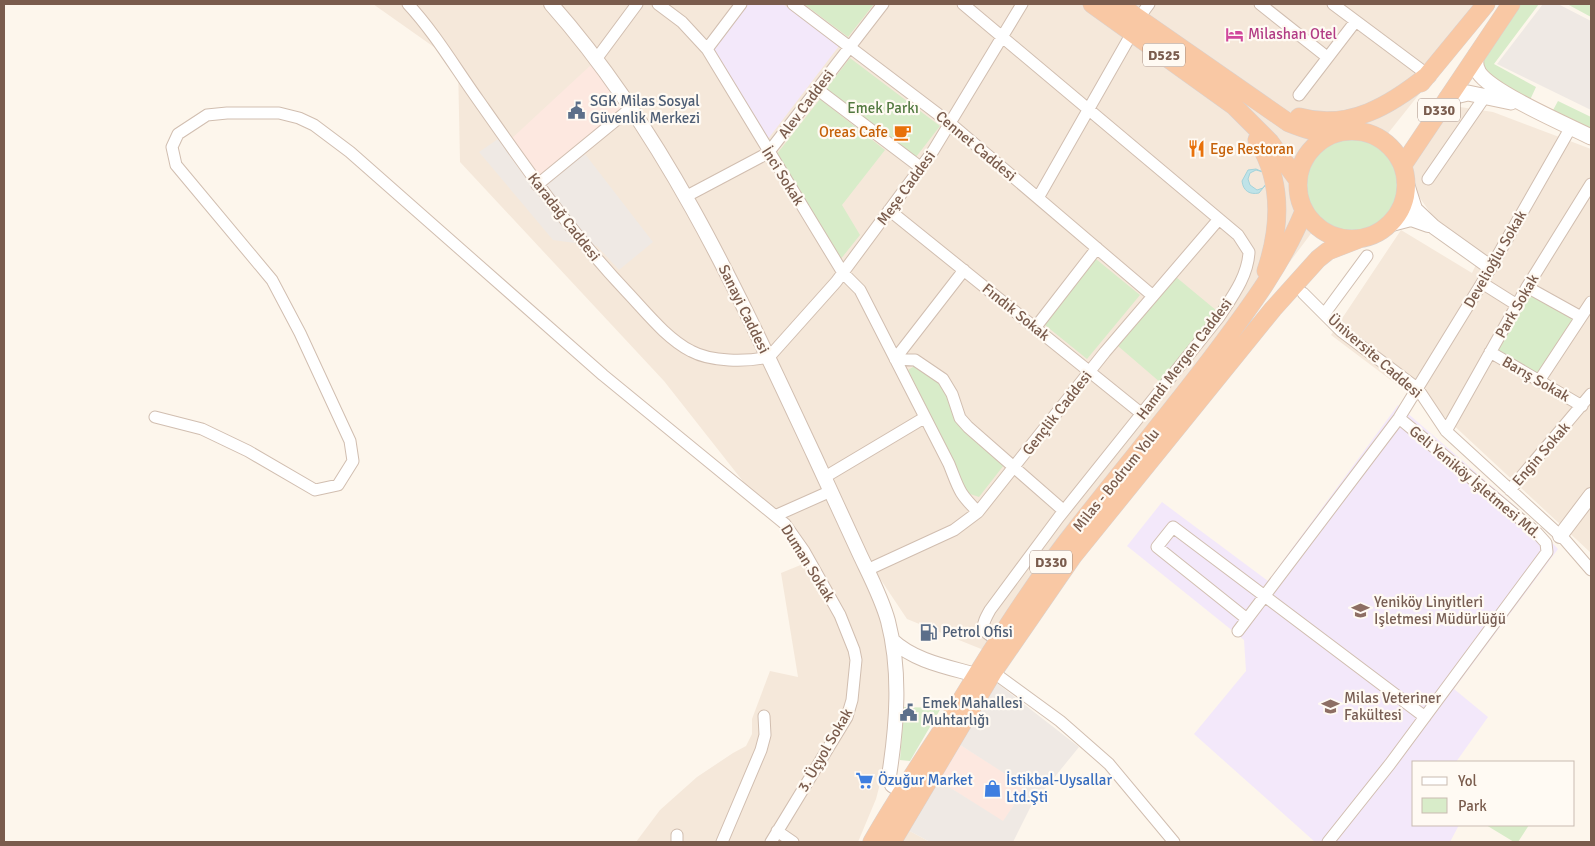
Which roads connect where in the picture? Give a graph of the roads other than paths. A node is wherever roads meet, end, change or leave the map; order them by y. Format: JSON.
{"nodes":[{"id":1,"x":408,"y":4,"type":"edge"},
{"id":2,"x":550,"y":4,"type":"edge"},
{"id":3,"x":636,"y":4,"type":"edge"},
{"id":4,"x":658,"y":4,"type":"edge"},
{"id":5,"x":741,"y":4,"type":"edge"},
{"id":6,"x":793,"y":4,"type":"edge"},
{"id":7,"x":883,"y":4,"type":"edge"},
{"id":8,"x":963,"y":4,"type":"edge"},
{"id":9,"x":1022,"y":4,"type":"edge"},
{"id":10,"x":1092,"y":4,"type":"edge"},
{"id":11,"x":1118,"y":4,"type":"edge"},
{"id":12,"x":1149,"y":4,"type":"edge"},
{"id":13,"x":1260,"y":4,"type":"edge"},
{"id":14,"x":1333,"y":4,"type":"edge"},
{"id":15,"x":1486,"y":4,"type":"edge"},
{"id":16,"x":1511,"y":4,"type":"edge"},
{"id":17,"x":1355,"y":22,"type":"junction"},
{"id":18,"x":1135,"y":26,"type":"junction"},
{"id":19,"x":1004,"y":36,"type":"junction"},
{"id":20,"x":850,"y":47,"type":"junction"},
{"id":21,"x":707,"y":50,"type":"junction"},
{"id":22,"x":1476,"y":55,"type":"junction"},
{"id":23,"x":1328,"y":57,"type":"junction"},
{"id":24,"x":596,"y":58,"type":"junction"},
{"id":25,"x":1428,"y":75,"type":"junction"},
{"id":26,"x":817,"y":89,"type":"junction"},
{"id":27,"x":1248,"y":94,"type":"junction"},
{"id":28,"x":1299,"y":95,"type":"dead end"},
{"id":29,"x":1486,"y":96,"type":"junction"},
{"id":30,"x":1447,"y":98,"type":"junction"},
{"id":31,"x":1234,"y":106,"type":"junction"},
{"id":32,"x":631,"y":108,"type":"junction"},
{"id":33,"x":1089,"y":108,"type":"junction"},
{"id":34,"x":1532,"y":108,"type":"junction"},
{"id":35,"x":951,"y":124,"type":"junction"},
{"id":36,"x":1571,"y":127,"type":"junction"},
{"id":37,"x":1346,"y":131,"type":"junction"},
{"id":38,"x":1591,"y":137,"type":"edge"},
{"id":39,"x":768,"y":153,"type":"junction"},
{"id":40,"x":1403,"y":165,"type":"junction"},
{"id":41,"x":920,"y":167,"type":"junction"},
{"id":42,"x":1297,"y":179,"type":"junction"},
{"id":43,"x":1428,"y":179,"type":"dead end"},
{"id":44,"x":1407,"y":184,"type":"junction"},
{"id":45,"x":1591,"y":184,"type":"edge"},
{"id":46,"x":537,"y":185,"type":"junction"},
{"id":47,"x":685,"y":197,"type":"junction"},
{"id":48,"x":1038,"y":198,"type":"junction"},
{"id":49,"x":889,"y":210,"type":"junction"},
{"id":50,"x":1304,"y":211,"type":"junction"},
{"id":51,"x":1220,"y":219,"type":"junction"},
{"id":52,"x":1388,"y":225,"type":"junction"},
{"id":53,"x":1434,"y":227,"type":"junction"},
{"id":54,"x":1359,"y":239,"type":"junction"},
{"id":55,"x":1097,"y":248,"type":"junction"},
{"id":56,"x":1367,"y":256,"type":"dead end"},
{"id":57,"x":1490,"y":267,"type":"junction"},
{"id":58,"x":964,"y":270,"type":"junction"},
{"id":59,"x":843,"y":273,"type":"junction"},
{"id":60,"x":1482,"y":283,"type":"junction"},
{"id":61,"x":1527,"y":287,"type":"junction"},
{"id":62,"x":1303,"y":293,"type":"dead end"},
{"id":63,"x":1153,"y":296,"type":"junction"},
{"id":64,"x":1255,"y":300,"type":"junction"},
{"id":65,"x":1591,"y":302,"type":"edge"},
{"id":66,"x":1517,"y":305,"type":"junction"},
{"id":67,"x":1325,"y":313,"type":"junction"},
{"id":68,"x":1581,"y":317,"type":"junction"},
{"id":69,"x":1035,"y":328,"type":"junction"},
{"id":70,"x":1490,"y":352,"type":"junction"},
{"id":71,"x":769,"y":358,"type":"junction"},
{"id":72,"x":895,"y":359,"type":"junction"},
{"id":73,"x":1089,"y":372,"type":"junction"},
{"id":74,"x":1539,"y":381,"type":"junction"},
{"id":75,"x":1418,"y":389,"type":"junction"},
{"id":76,"x":1591,"y":394,"type":"edge"},
{"id":77,"x":1582,"y":406,"type":"junction"},
{"id":78,"x":1142,"y":414,"type":"junction"},
{"id":79,"x":155,"y":417,"type":"dead end"},
{"id":80,"x":924,"y":418,"type":"junction"},
{"id":81,"x":1399,"y":418,"type":"junction"},
{"id":82,"x":1446,"y":431,"type":"junction"},
{"id":83,"x":1014,"y":468,"type":"junction"},
{"id":84,"x":825,"y":477,"type":"junction"},
{"id":85,"x":831,"y":490,"type":"junction"},
{"id":86,"x":1510,"y":490,"type":"junction"},
{"id":87,"x":1591,"y":494,"type":"edge"},
{"id":88,"x":1064,"y":511,"type":"junction"},
{"id":89,"x":978,"y":512,"type":"junction"},
{"id":90,"x":776,"y":515,"type":"junction"},
{"id":91,"x":1560,"y":536,"type":"junction"},
{"id":92,"x":867,"y":570,"type":"junction"},
{"id":93,"x":1591,"y":570,"type":"edge"},
{"id":94,"x":1265,"y":595,"type":"junction"},
{"id":95,"x":1247,"y":619,"type":"junction"},
{"id":96,"x":1238,"y":631,"type":"dead end"},
{"id":97,"x":998,"y":639,"type":"junction"},
{"id":98,"x":892,"y":640,"type":"junction"},
{"id":99,"x":854,"y":650,"type":"joint"},
{"id":100,"x":985,"y":673,"type":"junction"},
{"id":101,"x":764,"y":716,"type":"dead end"},
{"id":102,"x":1425,"y":717,"type":"junction"},
{"id":103,"x":901,"y":791,"type":"junction"},
{"id":104,"x":777,"y":831,"type":"junction"},
{"id":105,"x":722,"y":842,"type":"edge"},
{"id":106,"x":771,"y":842,"type":"edge"},
{"id":107,"x":793,"y":842,"type":"edge"},
{"id":108,"x":872,"y":842,"type":"edge"},
{"id":109,"x":892,"y":842,"type":"edge"},
{"id":110,"x":1174,"y":842,"type":"edge"},
{"id":111,"x":1328,"y":842,"type":"edge"}],
"edges":[{"from":1,"to":46,"type":"street","name":"Karadağ Caddesi"},
{"from":2,"to":24,"type":"street","name":"Sanayi Caddesi"},
{"from":3,"to":24,"type":"street"},
{"from":4,"to":21,"type":"street","name":"İnci Sokak"},
{"from":5,"to":21,"type":"street"},
{"from":6,"to":20,"type":"street","name":"Cennet Caddesi"},
{"from":7,"to":20,"type":"street","name":"Alev Caddesi"},
{"from":8,"to":19,"type":"street","name":"Hamdi Mergen Caddesi"},
{"from":9,"to":19,"type":"street","name":"Meşe Caddesi"},
{"from":10,"to":18,"type":"highway","number":"D525"},
{"from":11,"to":18,"type":"highway","number":"D525"},
{"from":12,"to":18,"type":"street"},
{"from":13,"to":23,"type":"street"},
{"from":14,"to":17,"type":"street"},
{"from":15,"to":25,"type":"highway"},
{"from":16,"to":22,"type":"highway","number":"D330"},
{"from":17,"to":23,"type":"street"},
{"from":17,"to":25,"type":"street"},
{"from":18,"to":27,"type":"highway","number":"D525"},
{"from":18,"to":31,"type":"highway","number":"D525"},
{"from":18,"to":33,"type":"street"},
{"from":19,"to":33,"type":"street","name":"Hamdi Mergen Caddesi"},
{"from":19,"to":35,"type":"street","name":"Meşe Caddesi"},
{"from":20,"to":26,"type":"street","name":"Alev Caddesi"},
{"from":20,"to":35,"type":"street","name":"Cennet Caddesi"},
{"from":21,"to":39,"type":"street","name":"İnci Sokak"},
{"from":22,"to":30,"type":"highway","number":"D330"},
{"from":22,"to":34,"type":"main road"},
{"from":23,"to":28,"type":"street"},
{"from":24,"to":32,"type":"street","name":"Sanayi Caddesi"},
{"from":25,"to":27,"type":"highway"},
{"from":25,"to":37,"type":"highway"},
{"from":26,"to":39,"type":"street","name":"Alev Caddesi"},
{"from":26,"to":41,"type":"street"},
{"from":27,"to":37,"type":"highway","number":"D525"},
{"from":29,"to":30,"type":"main road"},
{"from":29,"to":34,"type":"main road"},
{"from":29,"to":43,"type":"street"},
{"from":30,"to":40,"type":"highway","number":"D330"},
{"from":31,"to":42,"type":"highway","number":"D525"},
{"from":31,"to":64,"type":"highway"},
{"from":32,"to":46,"type":"street"},
{"from":32,"to":47,"type":"street","name":"Sanayi Caddesi"},
{"from":33,"to":48,"type":"street"},
{"from":33,"to":51,"type":"street","name":"Hamdi Mergen Caddesi"},
{"from":34,"to":36,"type":"main road"},
{"from":35,"to":41,"type":"street","name":"Meşe Caddesi"},
{"from":35,"to":48,"type":"street","name":"Cennet Caddesi"},
{"from":36,"to":38,"type":"main road"},
{"from":36,"to":57,"type":"street","name":"Develioğlu Sokak"},
{"from":37,"to":40,"type":"highway"},
{"from":37,"to":42,"type":"highway"},
{"from":39,"to":47,"type":"street","name":"Alev Caddesi"},
{"from":39,"to":59,"type":"street","name":"İnci Sokak"},
{"from":40,"to":44,"type":"highway"},
{"from":41,"to":49,"type":"street","name":"Meşe Caddesi"},
{"from":42,"to":50,"type":"highway"},
{"from":44,"to":52,"type":"highway"},
{"from":44,"to":53,"type":"street"},
{"from":45,"to":61,"type":"street","name":"Park Sokak"},
{"from":46,"to":71,"type":"street","name":"Karadağ Caddesi"},
{"from":47,"to":71,"type":"street","name":"Sanayi Caddesi"},
{"from":48,"to":55,"type":"street","name":"Cennet Caddesi"},
{"from":49,"to":58,"type":"street","name":"Fındık Sokak"},
{"from":49,"to":59,"type":"street","name":"Meşe Caddesi"},
{"from":50,"to":54,"type":"highway"},
{"from":50,"to":64,"type":"highway"},
{"from":51,"to":63,"type":"street","name":"Gençlik Caddesi"},
{"from":51,"to":78,"type":"street","name":"Hamdi Mergen Caddesi"},
{"from":52,"to":53,"type":"street"},
{"from":52,"to":54,"type":"highway"},
{"from":53,"to":57,"type":"street"},
{"from":54,"to":100,"type":"highway","name":"Milas - Bodrum Yolu","number":"D330"},
{"from":55,"to":63,"type":"street","name":"Cennet Caddesi"},
{"from":55,"to":69,"type":"street"},
{"from":56,"to":67,"type":"street"},
{"from":57,"to":60,"type":"street","name":"Develioğlu Sokak"},
{"from":58,"to":69,"type":"street","name":"Fındık Sokak"},
{"from":58,"to":72,"type":"street"},
{"from":59,"to":71,"type":"street","name":"Meşe Caddesi"},
{"from":59,"to":72,"type":"street","name":"İnci Sokak"},
{"from":60,"to":66,"type":"street"},
{"from":60,"to":75,"type":"street","name":"Develioğlu Sokak"},
{"from":61,"to":66,"type":"street","name":"Park Sokak"},
{"from":61,"to":68,"type":"street"},
{"from":62,"to":67,"type":"street","name":"Üniversite Caddesi"},
{"from":63,"to":73,"type":"street","name":"Gençlik Caddesi"},
{"from":64,"to":97,"type":"highway","name":"Milas - Bodrum Yolu","number":"D330"},
{"from":65,"to":68,"type":"street"},
{"from":66,"to":70,"type":"street","name":"Park Sokak"},
{"from":67,"to":75,"type":"street","name":"Üniversite Caddesi"},
{"from":68,"to":74,"type":"street"},
{"from":69,"to":73,"type":"street","name":"Fındık Sokak"},
{"from":70,"to":74,"type":"street","name":"Barış Sokak"},
{"from":70,"to":82,"type":"street","name":"Park Sokak"},
{"from":71,"to":84,"type":"street","name":"Sanayi Caddesi"},
{"from":72,"to":80,"type":"street","name":"İnci Sokak"},
{"from":72,"to":83,"type":"street"},
{"from":73,"to":78,"type":"street","name":"Fındık Sokak"},
{"from":73,"to":83,"type":"street","name":"Gençlik Caddesi"},
{"from":74,"to":77,"type":"street","name":"Barış Sokak"},
{"from":75,"to":81,"type":"street","name":"Geli Yeniköy İşletmesi Md."},
{"from":75,"to":82,"type":"street","name":"Üniversite Caddesi"},
{"from":76,"to":77,"type":"street","name":"Engin Sokak"},
{"from":77,"to":86,"type":"street","name":"Engin Sokak"},
{"from":78,"to":88,"type":"street","name":"Hamdi Mergen Caddesi"},
{"from":79,"to":90,"type":"street","name":"Duman Sokak"},
{"from":80,"to":84,"type":"street"},
{"from":80,"to":89,"type":"street","name":"İnci Sokak"},
{"from":81,"to":94,"type":"street","name":"Geli Yeniköy İşletmesi Md."},
{"from":81,"to":102,"type":"street","name":"Geli Yeniköy İşletmesi Md."},
{"from":82,"to":86,"type":"street","name":"Üniversite Caddesi"},
{"from":83,"to":88,"type":"street"},
{"from":83,"to":89,"type":"street","name":"Gençlik Caddesi"},
{"from":84,"to":85,"type":"street","name":"Sanayi Caddesi"},
{"from":85,"to":90,"type":"street"},
{"from":85,"to":92,"type":"street","name":"Sanayi Caddesi"},
{"from":86,"to":91,"type":"street","name":"Üniversite Caddesi"},
{"from":87,"to":91,"type":"street"},
{"from":88,"to":97,"type":"street","name":"Hamdi Mergen Caddesi"},
{"from":89,"to":92,"type":"street","name":"Gençlik Caddesi"},
{"from":90,"to":99,"type":"street","name":"Duman Sokak"},
{"from":91,"to":93,"type":"street","name":"Üniversite Caddesi"},
{"from":92,"to":98,"type":"street","name":"Sanayi Caddesi"},
{"from":94,"to":95,"type":"street","name":"Geli Yeniköy İşletmesi Md."},
{"from":94,"to":95,"type":"street"},
{"from":94,"to":102,"type":"street"},
{"from":95,"to":96,"type":"street","name":"Geli Yeniköy İşletmesi Md."},
{"from":97,"to":100,"type":"highway","name":"Milas - Bodrum Yolu","number":"D330"},
{"from":98,"to":100,"type":"street"},
{"from":98,"to":103,"type":"street","name":"Sanayi Caddesi"},
{"from":99,"to":104,"type":"street","name":"3. Üçyol Sokak"},
{"from":100,"to":103,"type":"highway","name":"Milas - Bodrum Yolu","number":"D330"},
{"from":100,"to":109,"type":"highway","name":"Milas - Bodrum Yolu","number":"D330"},
{"from":100,"to":110,"type":"street"},
{"from":101,"to":105,"type":"street"},
{"from":102,"to":111,"type":"street","name":"Geli Yeniköy İşletmesi Md."},
{"from":103,"to":108,"type":"highway","name":"Milas - Bodrum Yolu","number":"D330"},
{"from":104,"to":106,"type":"street","name":"3. Üçyol Sokak"},
{"from":104,"to":107,"type":"street"}]}
